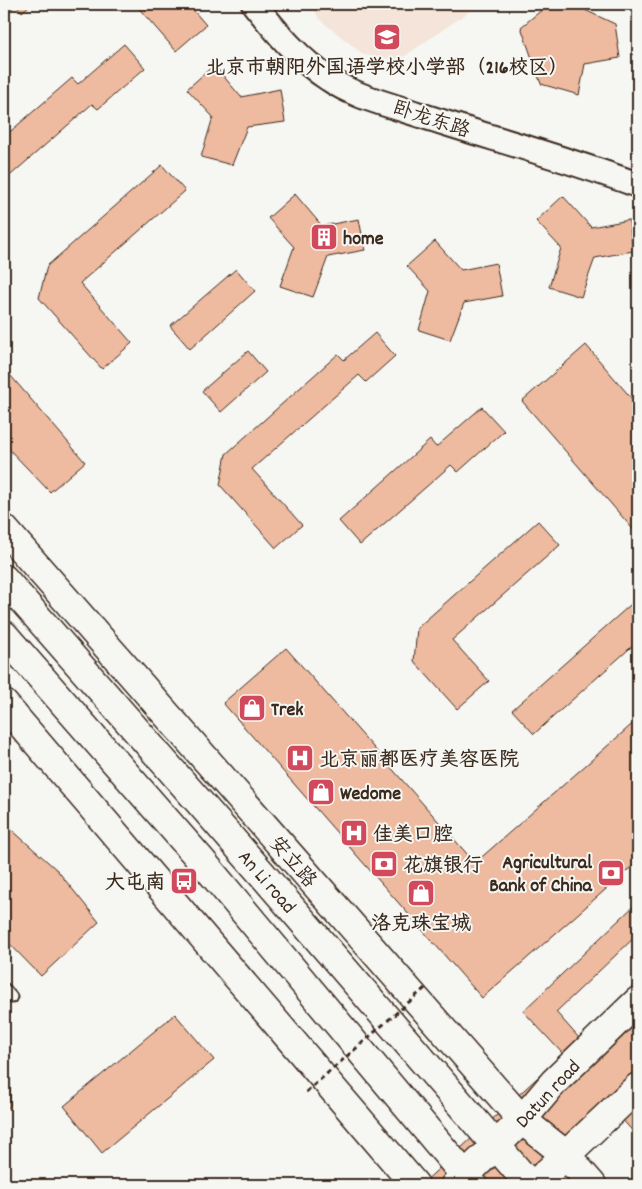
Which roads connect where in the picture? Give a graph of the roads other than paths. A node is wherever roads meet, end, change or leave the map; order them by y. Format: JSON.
{"nodes":[{"id":1,"x":254,"y":4,"type":"edge"},
{"id":2,"x":638,"y":185,"type":"edge"},
{"id":3,"x":4,"y":529,"type":"edge"},
{"id":4,"x":4,"y":579,"type":"edge"},
{"id":5,"x":4,"y":635,"type":"edge"},
{"id":6,"x":4,"y":704,"type":"edge"},
{"id":7,"x":638,"y":1000,"type":"edge"},
{"id":8,"x":638,"y":1087,"type":"edge"},
{"id":9,"x":522,"y":1120,"type":"junction"},
{"id":10,"x":495,"y":1146,"type":"junction"},
{"id":11,"x":566,"y":1155,"type":"junction"},
{"id":12,"x":464,"y":1182,"type":"edge"},
{"id":13,"x":415,"y":1185,"type":"edge"},
{"id":14,"x":530,"y":1185,"type":"edge"},
{"id":15,"x":534,"y":1185,"type":"edge"},
{"id":16,"x":592,"y":1185,"type":"edge"}],
"edges":[{"from":1,"to":2,"type":"street","name":"卧龙东路"},
{"from":3,"to":9,"type":"main road","name":"安立路"},
{"from":4,"to":10,"type":"main road","name":"An Li road"},
{"from":5,"to":12,"type":"main road","name":"An Li road"},
{"from":6,"to":13,"type":"main road"},
{"from":7,"to":9,"type":"main road","name":"Datun road"},
{"from":8,"to":11,"type":"main road"},
{"from":9,"to":10,"type":"main road","name":"Datun road"},
{"from":9,"to":11,"type":"main road","name":"安立路"},
{"from":10,"to":12,"type":"main road","name":"Datun road"},
{"from":10,"to":14,"type":"main road","name":"An Li road"},
{"from":11,"to":15,"type":"main road"},
{"from":11,"to":16,"type":"main road","name":"安立路"}]}
